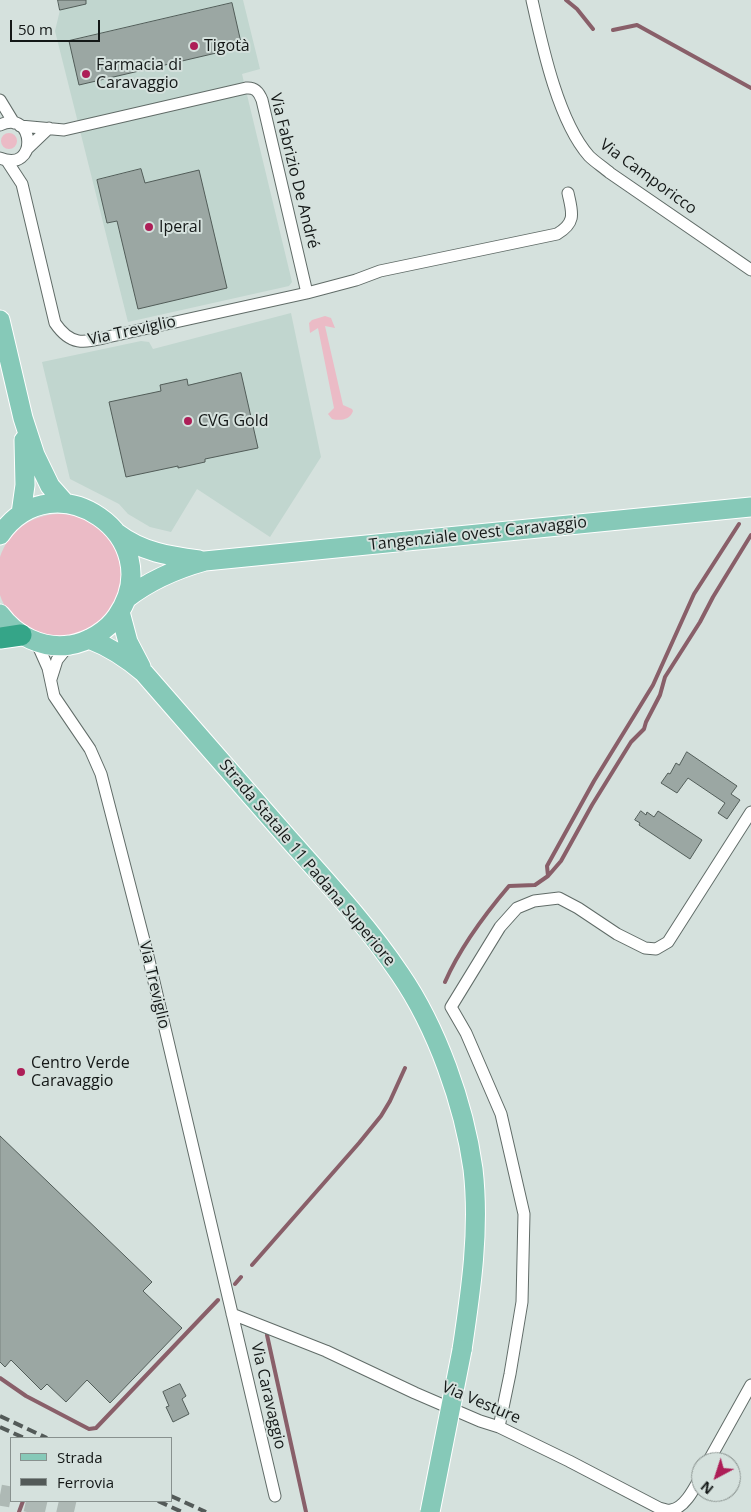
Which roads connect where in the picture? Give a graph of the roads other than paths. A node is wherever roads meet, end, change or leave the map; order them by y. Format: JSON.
{"nodes":[{"id":1,"x":532,"y":0,"type":"edge"},
{"id":2,"x":0,"y":100,"type":"edge"},
{"id":3,"x":17,"y":124,"type":"junction"},
{"id":4,"x":0,"y":125,"type":"edge"},
{"id":5,"x":49,"y":128,"type":"junction"},
{"id":6,"x":26,"y":151,"type":"junction"},
{"id":7,"x":4,"y":159,"type":"edge"},
{"id":8,"x":22,"y":184,"type":"junction"},
{"id":9,"x":568,"y":192,"type":"dead end"},
{"id":10,"x":751,"y":270,"type":"edge"},
{"id":11,"x":307,"y":293,"type":"junction"},
{"id":12,"x":0,"y":320,"type":"edge"},
{"id":13,"x":23,"y":418,"type":"junction"},
{"id":14,"x":65,"y":503,"type":"junction"},
{"id":15,"x":751,"y":507,"type":"edge"},
{"id":16,"x":21,"y":514,"type":"junction"},
{"id":17,"x":117,"y":533,"type":"junction"},
{"id":18,"x":0,"y":534,"type":"edge"},
{"id":19,"x":205,"y":561,"type":"junction"},
{"id":20,"x":123,"y":605,"type":"junction"},
{"id":21,"x":0,"y":614,"type":"edge"},
{"id":22,"x":0,"y":638,"type":"edge"},
{"id":23,"x":27,"y":638,"type":"junction"},
{"id":24,"x":88,"y":639,"type":"junction"},
{"id":25,"x":69,"y":645,"type":"junction"},
{"id":26,"x":144,"y":673,"type":"junction"},
{"id":27,"x":51,"y":678,"type":"junction"},
{"id":28,"x":751,"y":812,"type":"edge"},
{"id":29,"x":231,"y":1308,"type":"junction"},
{"id":30,"x":751,"y":1385,"type":"edge"},
{"id":31,"x":499,"y":1427,"type":"junction"},
{"id":32,"x":714,"y":1452,"type":"edge"},
{"id":33,"x":691,"y":1491,"type":"edge"},
{"id":34,"x":275,"y":1496,"type":"dead end"},
{"id":35,"x":430,"y":1512,"type":"edge"}],
"edges":[{"from":1,"to":10,"type":"street","name":"Via Camporicco"},
{"from":2,"to":3,"type":"street"},
{"from":3,"to":4,"type":"street","name":"Via Fabrizio De André"},
{"from":3,"to":5,"type":"street","name":"Via Fabrizio De André"},
{"from":3,"to":6,"type":"street"},
{"from":5,"to":6,"type":"street"},
{"from":5,"to":11,"type":"street","name":"Via Fabrizio De André"},
{"from":6,"to":7,"type":"street"},
{"from":6,"to":8,"type":"street"},
{"from":7,"to":8,"type":"street"},
{"from":8,"to":11,"type":"street","name":"Via Treviglio"},
{"from":9,"to":11,"type":"street","name":"Via Treviglio"},
{"from":12,"to":13,"type":"main road"},
{"from":13,"to":14,"type":"main road"},
{"from":13,"to":16,"type":"main road"},
{"from":14,"to":16,"type":"main road"},
{"from":14,"to":17,"type":"main road"},
{"from":15,"to":19,"type":"main road","name":"Tangenziale ovest Caravaggio"},
{"from":16,"to":18,"type":"main road"},
{"from":17,"to":19,"type":"main road","name":"Tangenziale ovest Caravaggio"},
{"from":17,"to":20,"type":"main road"},
{"from":19,"to":20,"type":"main road","name":"Tangenziale ovest Caravaggio"},
{"from":20,"to":24,"type":"main road","name":"Tangenziale ovest Caravaggio"},
{"from":20,"to":26,"type":"main road","name":"Strada Statale 11 Padana Superiore"},
{"from":21,"to":23,"type":"main road"},
{"from":22,"to":23,"type":"highway"},
{"from":23,"to":25,"type":"main road"},
{"from":23,"to":27,"type":"street","name":"Via Treviglio"},
{"from":24,"to":25,"type":"main road","name":"Tangenziale ovest Caravaggio"},
{"from":24,"to":26,"type":"main road","name":"Strada Statale 11 Padana Superiore"},
{"from":25,"to":27,"type":"street"},
{"from":26,"to":35,"type":"main road","name":"Strada Statale 11 Padana Superiore","bridge":true},
{"from":27,"to":29,"type":"street","name":"Via Treviglio"},
{"from":28,"to":31,"type":"street"},
{"from":29,"to":31,"type":"street","name":"Via Vesture"},
{"from":29,"to":34,"type":"street","name":"Via Caravaggio"},
{"from":30,"to":32,"type":"street"},
{"from":31,"to":33,"type":"street","name":"Via Vesture"}]}
